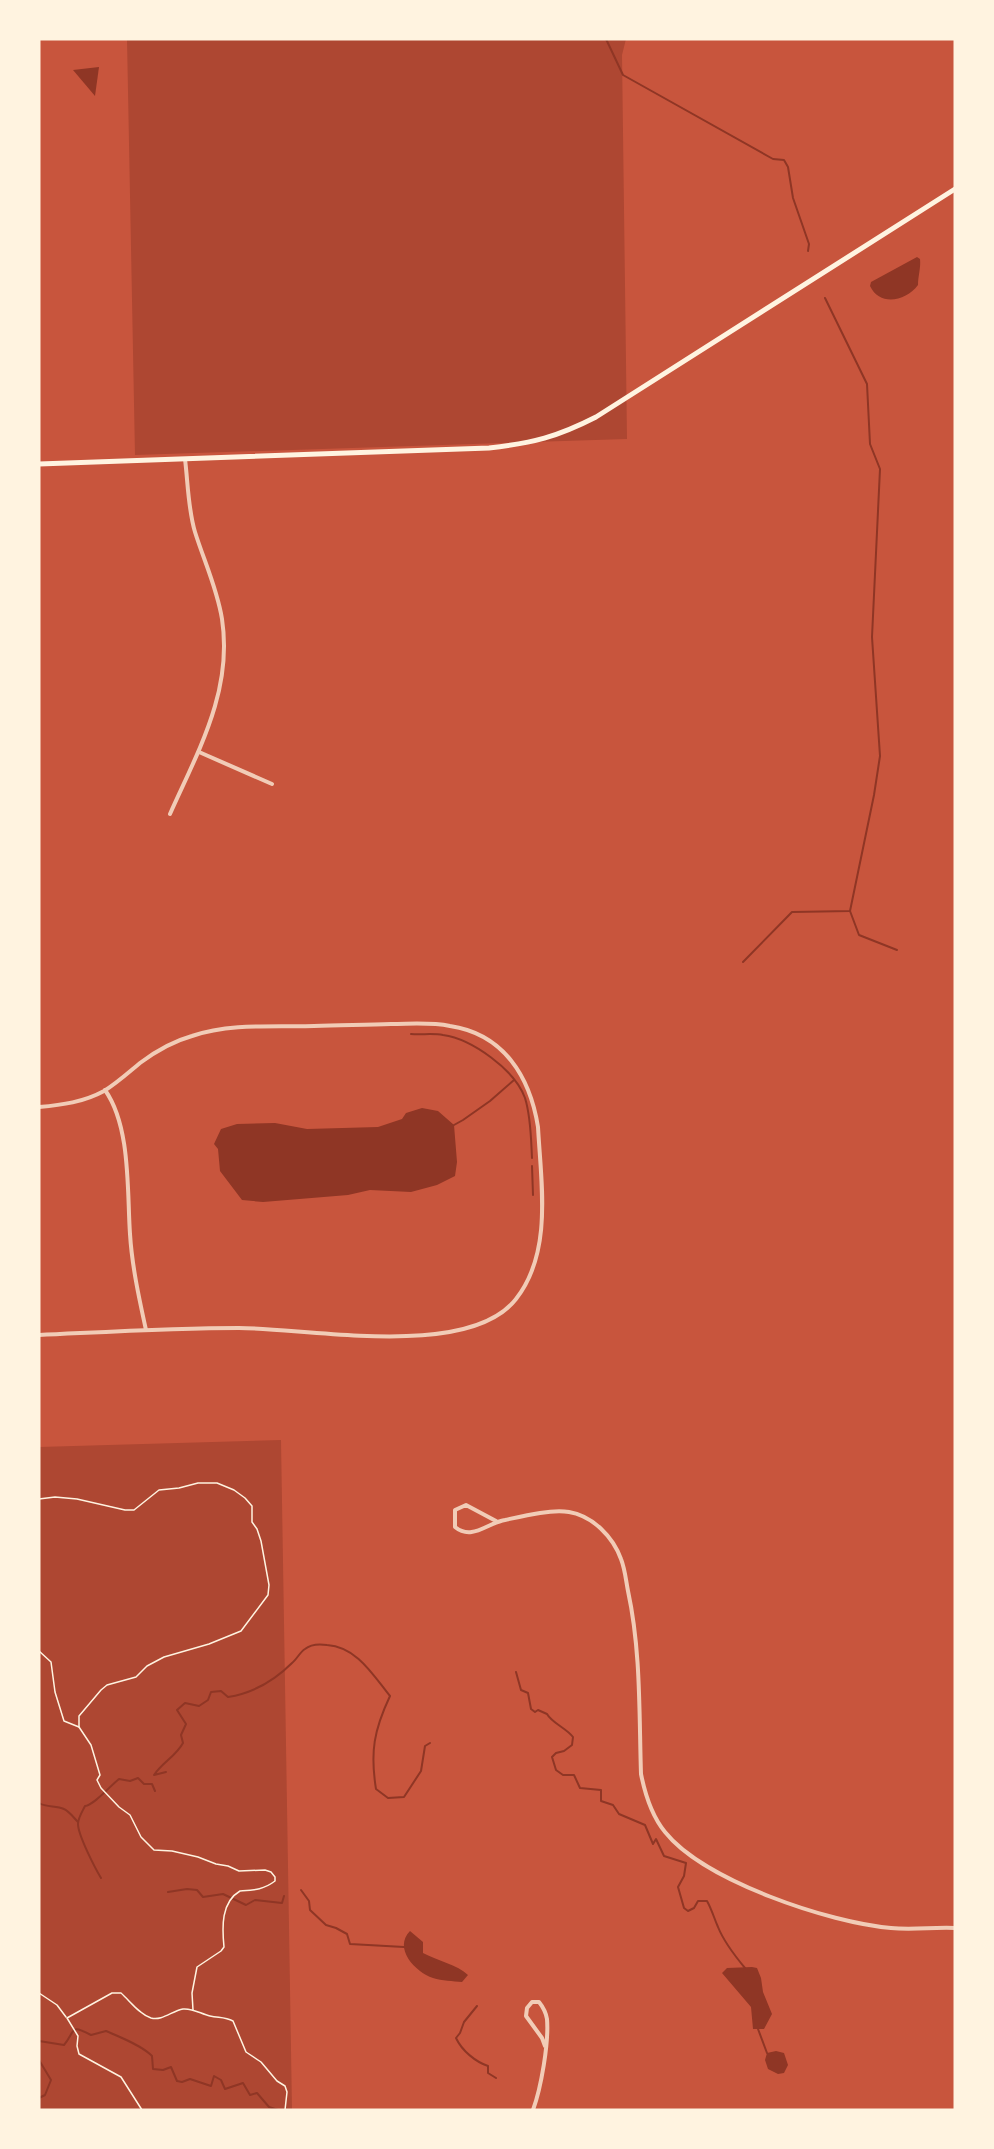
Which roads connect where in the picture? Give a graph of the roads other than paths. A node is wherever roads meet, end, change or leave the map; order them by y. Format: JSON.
{"nodes":[{"id":1,"x":955,"y":189,"type":"edge"},
{"id":2,"x":185,"y":459,"type":"junction"},
{"id":3,"x":39,"y":464,"type":"edge"},
{"id":4,"x":199,"y":752,"type":"junction"},
{"id":5,"x":272,"y":784,"type":"dead end"},
{"id":6,"x":170,"y":814,"type":"dead end"},
{"id":7,"x":105,"y":1090,"type":"junction"},
{"id":8,"x":39,"y":1107,"type":"edge"},
{"id":9,"x":146,"y":1330,"type":"junction"},
{"id":10,"x":39,"y":1335,"type":"edge"},
{"id":11,"x":496,"y":1521,"type":"junction"},
{"id":12,"x":955,"y":1928,"type":"edge"},
{"id":13,"x":545,"y":2046,"type":"junction"},
{"id":14,"x":533,"y":2110,"type":"edge"}],
"edges":[{"from":1,"to":2,"type":"main road"},
{"from":2,"to":3,"type":"main road"},
{"from":2,"to":4,"type":"street"},
{"from":4,"to":5,"type":"street"},
{"from":4,"to":6,"type":"street"},
{"from":7,"to":8,"type":"street"},
{"from":7,"to":9,"type":"street"},
{"from":7,"to":9,"type":"street"},
{"from":9,"to":10,"type":"street"},
{"from":11,"to":11,"type":"street"},
{"from":11,"to":12,"type":"street"},
{"from":13,"to":13,"type":"street"},
{"from":13,"to":14,"type":"street"}]}
